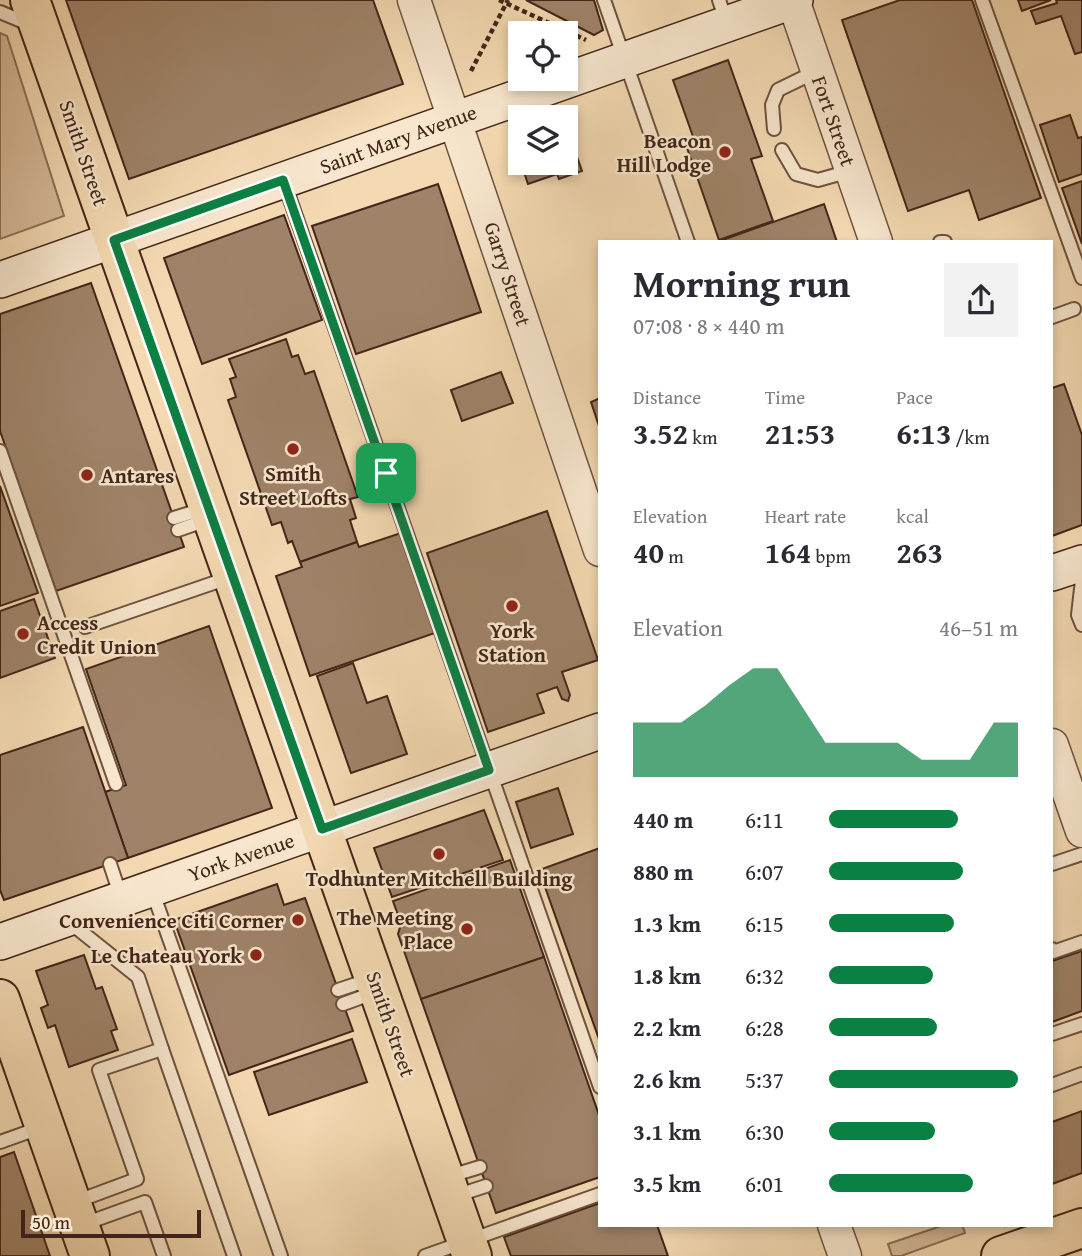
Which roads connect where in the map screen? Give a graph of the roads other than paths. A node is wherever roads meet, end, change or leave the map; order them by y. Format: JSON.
{"nodes":[{"id":1,"x":414,"y":0,"type":"edge"},
{"id":2,"x":604,"y":0,"type":"edge"},
{"id":3,"x":794,"y":0,"type":"edge"},
{"id":4,"x":982,"y":0,"type":"edge"},
{"id":5,"x":723,"y":11,"type":"edge"},
{"id":6,"x":0,"y":12,"type":"edge"},
{"id":7,"x":35,"y":15,"type":"edge"},
{"id":8,"x":624,"y":59,"type":"junction"},
{"id":9,"x":817,"y":71,"type":"junction"},
{"id":10,"x":456,"y":119,"type":"junction"},
{"id":11,"x":774,"y":129,"type":"dead end"},
{"id":12,"x":782,"y":150,"type":"dead end"},
{"id":13,"x":852,"y":171,"type":"junction"},
{"id":14,"x":283,"y":180,"type":"junction"},
{"id":15,"x":114,"y":240,"type":"junction"},
{"id":16,"x":687,"y":240,"type":"edge"},
{"id":17,"x":875,"y":240,"type":"edge"},
{"id":18,"x":1082,"y":278,"type":"edge"},
{"id":19,"x":0,"y":280,"type":"edge"},
{"id":20,"x":1074,"y":310,"type":"dead end"},
{"id":21,"x":1053,"y":317,"type":"edge"},
{"id":22,"x":0,"y":451,"type":"edge"},
{"id":23,"x":598,"y":544,"type":"edge"},
{"id":24,"x":1082,"y":562,"type":"edge"},
{"id":25,"x":1053,"y":573,"type":"edge"},
{"id":26,"x":231,"y":577,"type":"junction"},
{"id":27,"x":1082,"y":580,"type":"edge"},
{"id":28,"x":1082,"y":625,"type":"edge"},
{"id":29,"x":85,"y":627,"type":"dead end"},
{"id":30,"x":598,"y":733,"type":"edge"},
{"id":31,"x":1053,"y":748,"type":"edge"},
{"id":32,"x":489,"y":770,"type":"junction"},
{"id":33,"x":116,"y":783,"type":"dead end"},
{"id":34,"x":1080,"y":816,"type":"edge"},
{"id":35,"x":322,"y":829,"type":"junction"},
{"id":36,"x":1082,"y":854,"type":"edge"},
{"id":37,"x":110,"y":864,"type":"dead end"},
{"id":38,"x":1053,"y":864,"type":"edge"},
{"id":39,"x":136,"y":894,"type":"junction"},
{"id":40,"x":65,"y":919,"type":"junction"},
{"id":41,"x":0,"y":942,"type":"edge"},
{"id":42,"x":1082,"y":942,"type":"edge"},
{"id":43,"x":1053,"y":952,"type":"edge"},
{"id":44,"x":377,"y":984,"type":"junction"},
{"id":45,"x":338,"y":990,"type":"dead end"},
{"id":46,"x":0,"y":999,"type":"edge"},
{"id":47,"x":343,"y":1004,"type":"dead end"},
{"id":48,"x":1082,"y":1024,"type":"edge"},
{"id":49,"x":1053,"y":1034,"type":"edge"},
{"id":50,"x":162,"y":1049,"type":"junction"},
{"id":51,"x":1082,"y":1074,"type":"edge"},
{"id":52,"x":598,"y":1081,"type":"edge"},
{"id":53,"x":1053,"y":1085,"type":"edge"},
{"id":54,"x":43,"y":1126,"type":"junction"},
{"id":55,"x":0,"y":1142,"type":"edge"},
{"id":56,"x":598,"y":1195,"type":"edge"},
{"id":57,"x":835,"y":1227,"type":"edge"},
{"id":58,"x":80,"y":1228,"type":"edge"},
{"id":59,"x":1082,"y":1228,"type":"edge"},
{"id":60,"x":469,"y":1249,"type":"edge"},
{"id":61,"x":164,"y":1256,"type":"edge"},
{"id":62,"x":234,"y":1256,"type":"edge"},
{"id":63,"x":281,"y":1256,"type":"edge"},
{"id":64,"x":425,"y":1256,"type":"edge"},
{"id":65,"x":845,"y":1256,"type":"edge"},
{"id":66,"x":1001,"y":1256,"type":"edge"}],
"edges":[{"from":1,"to":10,"type":"street","name":"Garry Street"},
{"from":2,"to":8,"type":"lane"},
{"from":3,"to":5,"type":"main road","name":"Saint Mary Avenue"},
{"from":3,"to":9,"type":"street","name":"Fort Street"},
{"from":4,"to":18,"type":"lane"},
{"from":5,"to":8,"type":"main road","name":"Saint Mary Avenue"},
{"from":6,"to":7,"type":"lane"},
{"from":7,"to":15,"type":"main road","name":"Smith Street"},
{"from":8,"to":10,"type":"main road","name":"Saint Mary Avenue"},
{"from":8,"to":16,"type":"lane"},
{"from":9,"to":11,"type":"lane"},
{"from":9,"to":13,"type":"street","name":"Fort Street"},
{"from":10,"to":14,"type":"main road","name":"Saint Mary Avenue"},
{"from":10,"to":23,"type":"street","name":"Garry Street"},
{"from":12,"to":13,"type":"lane"},
{"from":13,"to":17,"type":"street","name":"Fort Street"},
{"from":14,"to":15,"type":"main road","name":"Saint Mary Avenue"},
{"from":14,"to":32,"type":"lane"},
{"from":15,"to":19,"type":"main road","name":"Saint Mary Avenue"},
{"from":15,"to":26,"type":"main road","name":"Smith Street"},
{"from":20,"to":21,"type":"lane"},
{"from":22,"to":33,"type":"lane"},
{"from":24,"to":25,"type":"main road"},
{"from":26,"to":29,"type":"lane"},
{"from":26,"to":35,"type":"main road","name":"Smith Street"},
{"from":27,"to":28,"type":"lane"},
{"from":30,"to":32,"type":"main road","name":"York Avenue"},
{"from":31,"to":34,"type":"street"},
{"from":32,"to":35,"type":"main road","name":"York Avenue"},
{"from":32,"to":52,"type":"lane"},
{"from":35,"to":39,"type":"main road","name":"York Avenue"},
{"from":35,"to":44,"type":"main road","name":"Smith Street"},
{"from":36,"to":38,"type":"lane"},
{"from":37,"to":39,"type":"lane"},
{"from":39,"to":40,"type":"main road","name":"York Avenue"},
{"from":39,"to":63,"type":"lane"},
{"from":40,"to":41,"type":"main road","name":"York Avenue"},
{"from":40,"to":50,"type":"lane"},
{"from":42,"to":43,"type":"lane"},
{"from":44,"to":45,"type":"lane"},
{"from":44,"to":47,"type":"lane"},
{"from":44,"to":60,"type":"main road","name":"Smith Street"},
{"from":46,"to":54,"type":"main road"},
{"from":48,"to":49,"type":"lane"},
{"from":50,"to":58,"type":"lane"},
{"from":50,"to":62,"type":"lane"},
{"from":51,"to":53,"type":"lane"},
{"from":54,"to":55,"type":"lane"},
{"from":54,"to":58,"type":"main road"},
{"from":56,"to":60,"type":"lane"},
{"from":57,"to":65,"type":"street"},
{"from":58,"to":61,"type":"lane"},
{"from":59,"to":66,"type":"main road"},
{"from":60,"to":64,"type":"lane"}]}
